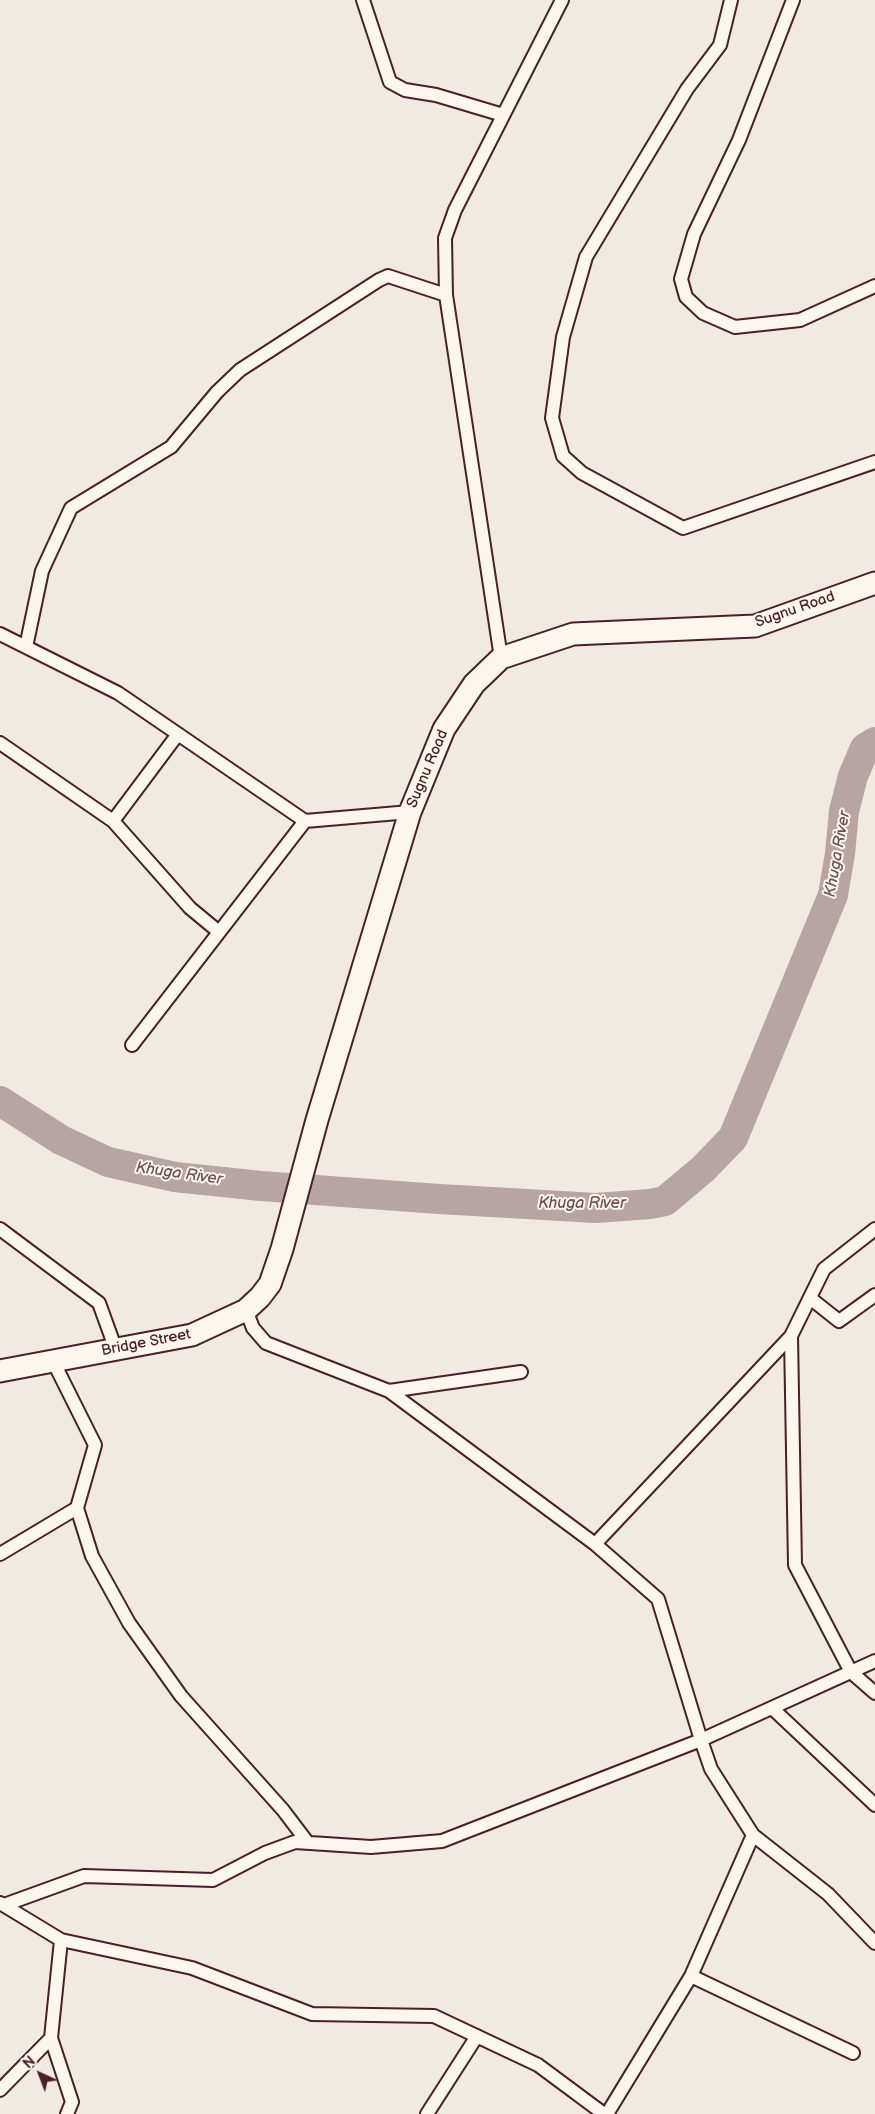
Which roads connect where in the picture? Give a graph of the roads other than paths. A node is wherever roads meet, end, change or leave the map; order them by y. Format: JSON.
{"nodes":[{"id":1,"x":362,"y":0,"type":"edge"},
{"id":2,"x":562,"y":0,"type":"edge"},
{"id":3,"x":731,"y":0,"type":"edge"},
{"id":4,"x":793,"y":0,"type":"edge"},
{"id":5,"x":503,"y":115,"type":"junction"},
{"id":6,"x":875,"y":286,"type":"edge"},
{"id":7,"x":446,"y":295,"type":"junction"},
{"id":8,"x":875,"y":462,"type":"edge"},
{"id":9,"x":875,"y":583,"type":"edge"},
{"id":10,"x":0,"y":634,"type":"edge"},
{"id":11,"x":26,"y":647,"type":"junction"},
{"id":12,"x":502,"y":658,"type":"junction"},
{"id":13,"x":178,"y":734,"type":"junction"},
{"id":14,"x":0,"y":743,"type":"edge"},
{"id":15,"x":410,"y":812,"type":"junction"},
{"id":16,"x":113,"y":821,"type":"junction"},
{"id":17,"x":305,"y":821,"type":"junction"},
{"id":18,"x":219,"y":932,"type":"junction"},
{"id":19,"x":132,"y":1045,"type":"dead end"},
{"id":20,"x":0,"y":1229,"type":"edge"},
{"id":21,"x":875,"y":1229,"type":"edge"},
{"id":22,"x":282,"y":1249,"type":"joint"},
{"id":23,"x":875,"y":1295,"type":"edge"},
{"id":24,"x":810,"y":1298,"type":"junction"},
{"id":25,"x":246,"y":1310,"type":"junction"},
{"id":26,"x":791,"y":1336,"type":"junction"},
{"id":27,"x":116,"y":1350,"type":"junction"},
{"id":28,"x":53,"y":1361,"type":"junction"},
{"id":29,"x":0,"y":1371,"type":"edge"},
{"id":30,"x":521,"y":1372,"type":"dead end"},
{"id":31,"x":389,"y":1391,"type":"junction"},
{"id":32,"x":77,"y":1508,"type":"junction"},
{"id":33,"x":594,"y":1544,"type":"junction"},
{"id":34,"x":0,"y":1554,"type":"edge"},
{"id":35,"x":875,"y":1661,"type":"edge"},
{"id":36,"x":851,"y":1672,"type":"junction"},
{"id":37,"x":875,"y":1693,"type":"edge"},
{"id":38,"x":772,"y":1708,"type":"junction"},
{"id":39,"x":701,"y":1740,"type":"junction"},
{"id":40,"x":875,"y":1805,"type":"edge"},
{"id":41,"x":753,"y":1836,"type":"junction"},
{"id":42,"x":308,"y":1843,"type":"junction"},
{"id":43,"x":2,"y":1904,"type":"edge"},
{"id":44,"x":61,"y":1940,"type":"junction"},
{"id":45,"x":875,"y":1943,"type":"edge"},
{"id":46,"x":691,"y":1976,"type":"junction"},
{"id":47,"x":477,"y":2036,"type":"junction"},
{"id":48,"x":51,"y":2038,"type":"junction"},
{"id":49,"x":853,"y":2053,"type":"dead end"},
{"id":50,"x":0,"y":2090,"type":"edge"},
{"id":51,"x":67,"y":2114,"type":"edge"},
{"id":52,"x":427,"y":2114,"type":"edge"},
{"id":53,"x":606,"y":2114,"type":"edge"}],
"edges":[{"from":1,"to":5,"type":"street"},
{"from":2,"to":5,"type":"street"},
{"from":3,"to":8,"type":"street"},
{"from":4,"to":6,"type":"street"},
{"from":5,"to":7,"type":"street"},
{"from":7,"to":11,"type":"street"},
{"from":7,"to":12,"type":"street"},
{"from":9,"to":12,"type":"main road","name":"Sugnu Road"},
{"from":10,"to":11,"type":"street"},
{"from":11,"to":13,"type":"street"},
{"from":12,"to":15,"type":"main road","name":"Sugnu Road"},
{"from":13,"to":16,"type":"street"},
{"from":13,"to":17,"type":"street"},
{"from":14,"to":16,"type":"street"},
{"from":15,"to":17,"type":"street"},
{"from":15,"to":22,"type":"main road","name":"Sugnu Road"},
{"from":16,"to":18,"type":"street"},
{"from":17,"to":18,"type":"street"},
{"from":18,"to":19,"type":"street"},
{"from":20,"to":27,"type":"street"},
{"from":21,"to":24,"type":"street"},
{"from":22,"to":25,"type":"main road","name":"Bridge Street"},
{"from":23,"to":24,"type":"street"},
{"from":24,"to":26,"type":"street"},
{"from":25,"to":27,"type":"main road","name":"Bridge Street"},
{"from":25,"to":31,"type":"street"},
{"from":26,"to":33,"type":"street"},
{"from":26,"to":36,"type":"street"},
{"from":27,"to":28,"type":"main road","name":"Bridge Street"},
{"from":28,"to":29,"type":"main road","name":"Bridge Street"},
{"from":28,"to":32,"type":"street"},
{"from":30,"to":31,"type":"street"},
{"from":31,"to":33,"type":"street"},
{"from":32,"to":34,"type":"street"},
{"from":32,"to":42,"type":"street"},
{"from":33,"to":39,"type":"street"},
{"from":35,"to":36,"type":"street"},
{"from":36,"to":37,"type":"street"},
{"from":36,"to":38,"type":"street"},
{"from":38,"to":39,"type":"street"},
{"from":38,"to":40,"type":"street"},
{"from":39,"to":41,"type":"street"},
{"from":39,"to":42,"type":"street"},
{"from":41,"to":45,"type":"street"},
{"from":41,"to":46,"type":"street"},
{"from":42,"to":43,"type":"street"},
{"from":43,"to":44,"type":"street"},
{"from":44,"to":47,"type":"street"},
{"from":44,"to":48,"type":"street"},
{"from":46,"to":49,"type":"street"},
{"from":46,"to":53,"type":"street"},
{"from":47,"to":52,"type":"street"},
{"from":47,"to":53,"type":"street"},
{"from":48,"to":50,"type":"street"},
{"from":48,"to":51,"type":"street"}]}
